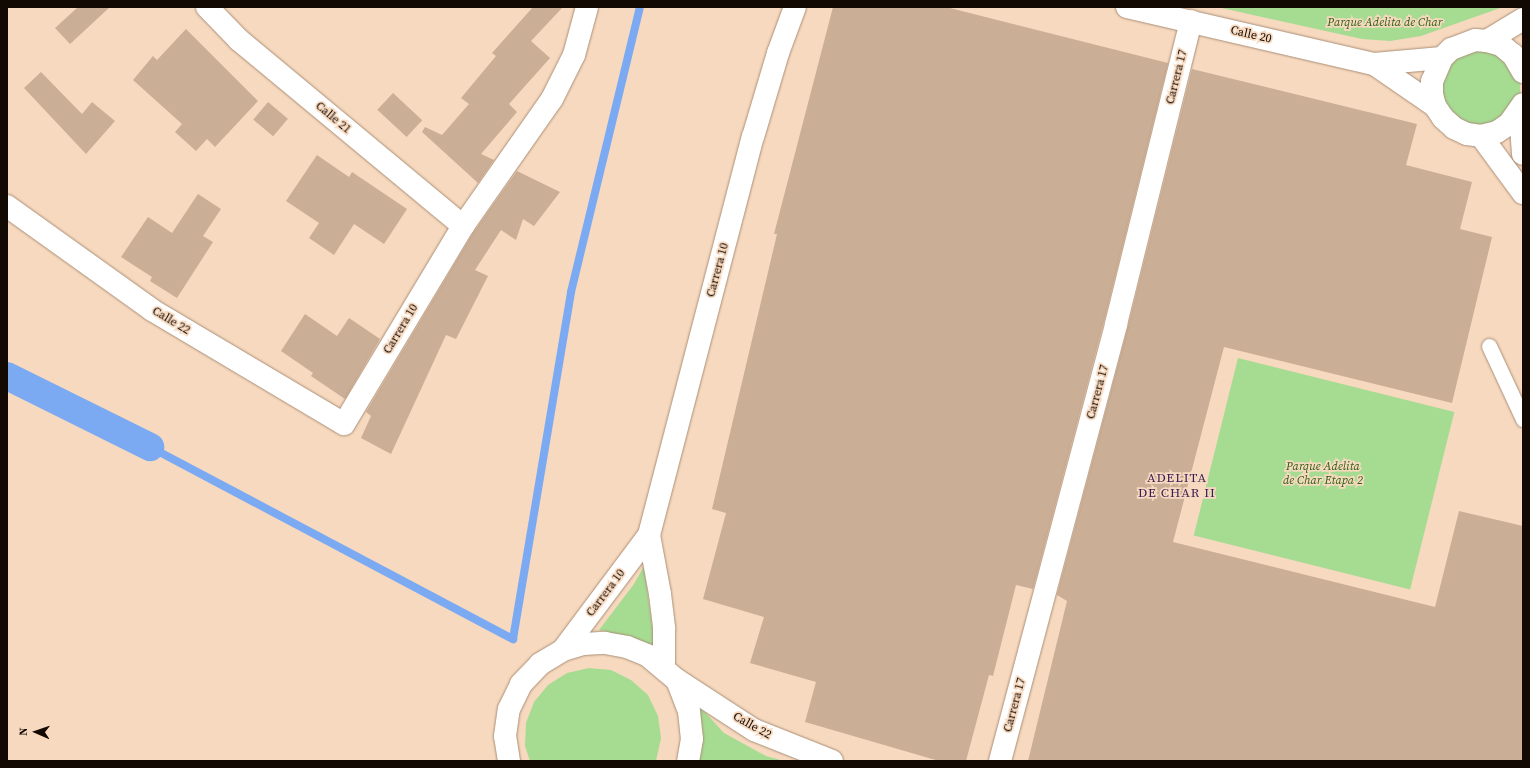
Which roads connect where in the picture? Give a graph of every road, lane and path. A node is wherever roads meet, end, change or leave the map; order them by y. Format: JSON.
{"nodes":[{"id":1,"x":207,"y":7,"type":"edge"},
{"id":2,"x":587,"y":7,"type":"edge"},
{"id":3,"x":796,"y":7,"type":"edge"},
{"id":4,"x":1127,"y":7,"type":"edge"},
{"id":5,"x":1523,"y":19,"type":"edge"},
{"id":6,"x":1191,"y":21,"type":"junction"},
{"id":7,"x":1487,"y":40,"type":"junction"},
{"id":8,"x":1442,"y":58,"type":"junction"},
{"id":9,"x":1374,"y":64,"type":"junction"},
{"id":10,"x":1523,"y":72,"type":"edge"},
{"id":11,"x":1435,"y":106,"type":"junction"},
{"id":12,"x":1521,"y":108,"type":"edge"},
{"id":13,"x":1481,"y":136,"type":"junction"},
{"id":14,"x":1523,"y":154,"type":"edge"},
{"id":15,"x":1523,"y":193,"type":"edge"},
{"id":16,"x":7,"y":206,"type":"edge"},
{"id":17,"x":463,"y":226,"type":"junction"},
{"id":18,"x":1489,"y":346,"type":"dead end"},
{"id":19,"x":1522,"y":411,"type":"edge"},
{"id":20,"x":344,"y":424,"type":"joint"},
{"id":21,"x":649,"y":535,"type":"junction"},
{"id":22,"x":563,"y":650,"type":"junction"},
{"id":23,"x":670,"y":675,"type":"junction"},
{"id":24,"x":509,"y":761,"type":"edge"},
{"id":25,"x":688,"y":761,"type":"edge"},
{"id":26,"x":832,"y":761,"type":"edge"},
{"id":27,"x":1000,"y":761,"type":"edge"}],
"edges":[{"from":1,"to":17,"type":"street","name":"Calle 21"},
{"from":2,"to":17,"type":"street","name":"Carrera 10"},
{"from":3,"to":21,"type":"street","name":"Carrera 10"},
{"from":4,"to":6,"type":"street","name":"Calle 20"},
{"from":5,"to":7,"type":"street"},
{"from":6,"to":9,"type":"street","name":"Calle 20"},
{"from":6,"to":27,"type":"street","name":"Carrera 17"},
{"from":7,"to":8,"type":"street"},
{"from":7,"to":10,"type":"street"},
{"from":8,"to":9,"type":"street","name":"Calle 20"},
{"from":8,"to":11,"type":"street"},
{"from":9,"to":11,"type":"street","name":"Calle 20"},
{"from":11,"to":13,"type":"street"},
{"from":12,"to":13,"type":"street"},
{"from":12,"to":14,"type":"street"},
{"from":13,"to":15,"type":"street"},
{"from":16,"to":20,"type":"street","name":"Calle 22"},
{"from":17,"to":20,"type":"street","name":"Carrera 10"},
{"from":18,"to":19,"type":"lane"},
{"from":21,"to":22,"type":"street","name":"Carrera 10"},
{"from":21,"to":23,"type":"street","name":"Carrera 10"},
{"from":22,"to":23,"type":"street","name":"Calle 22"},
{"from":22,"to":24,"type":"street"},
{"from":23,"to":25,"type":"street"},
{"from":23,"to":26,"type":"street","name":"Calle 22"}]}
